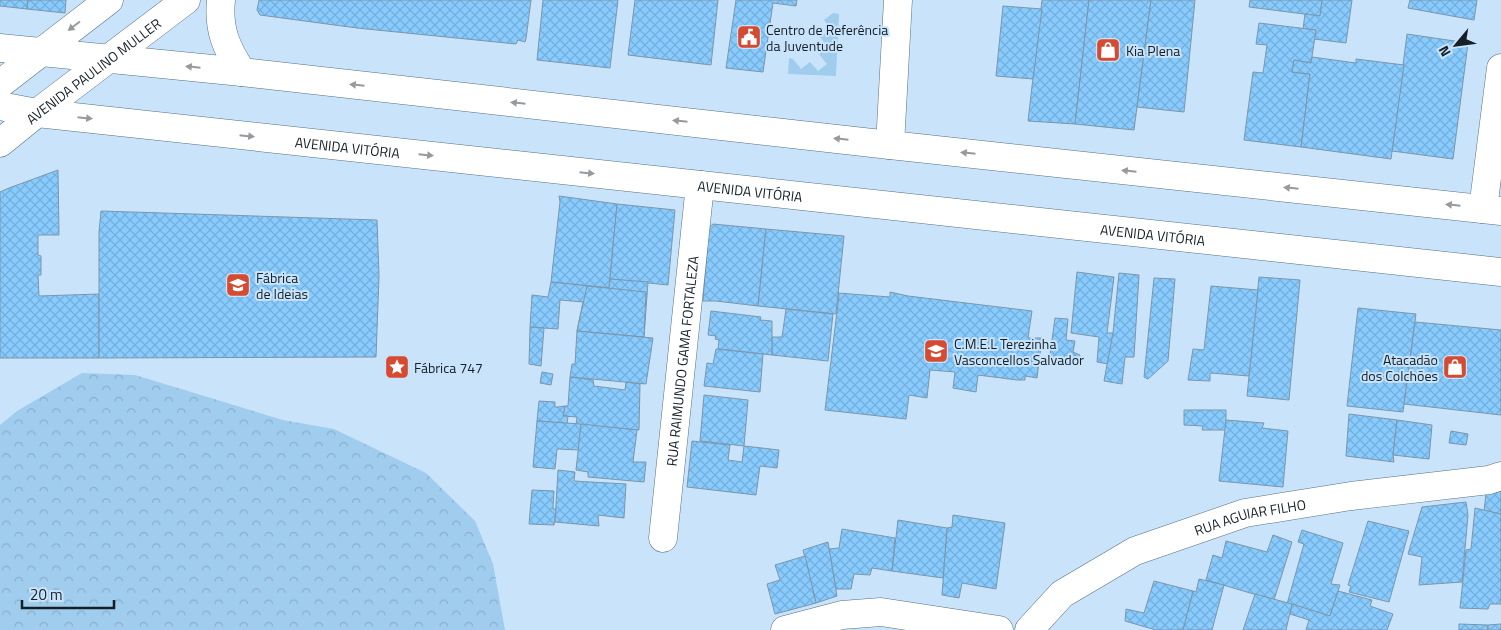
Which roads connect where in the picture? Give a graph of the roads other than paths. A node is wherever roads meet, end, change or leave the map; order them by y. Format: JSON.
{"nodes":[{"id":1,"x":186,"y":0,"type":"edge"},
{"id":2,"x":221,"y":0,"type":"edge"},
{"id":3,"x":898,"y":0,"type":"edge"},
{"id":4,"x":100,"y":3,"type":"edge"},
{"id":5,"x":0,"y":48,"type":"edge"},
{"id":6,"x":39,"y":52,"type":"junction"},
{"id":7,"x":109,"y":58,"type":"junction"},
{"id":8,"x":1501,"y":68,"type":"edge"},
{"id":9,"x":242,"y":72,"type":"junction"},
{"id":10,"x":0,"y":84,"type":"edge"},
{"id":11,"x":0,"y":106,"type":"edge"},
{"id":12,"x":37,"y":113,"type":"junction"},
{"id":13,"x":0,"y":143,"type":"edge"},
{"id":14,"x":890,"y":145,"type":"junction"},
{"id":15,"x":700,"y":185,"type":"junction"},
{"id":16,"x":1492,"y":210,"type":"edge"},
{"id":17,"x":1501,"y":272,"type":"edge"},
{"id":18,"x":1501,"y":476,"type":"edge"},
{"id":19,"x":663,"y":538,"type":"dead end"},
{"id":20,"x":916,"y":623,"type":"edge"},
{"id":21,"x":785,"y":630,"type":"edge"},
{"id":22,"x":999,"y":630,"type":"edge"},
{"id":23,"x":1029,"y":630,"type":"edge"}],
"edges":[{"from":1,"to":7,"type":"main road","name":"AVENIDA PAULINO MULLER"},
{"from":2,"to":9,"type":"main road"},
{"from":3,"to":14,"type":"main road"},
{"from":4,"to":6,"type":"main road","one_way":true},
{"from":5,"to":6,"type":"main road"},
{"from":6,"to":7,"type":"main road"},
{"from":6,"to":10,"type":"main road"},
{"from":9,"to":7,"type":"main road","one_way":true},
{"from":7,"to":12,"type":"main road","name":"AVENIDA PAULINO MULLER"},
{"from":8,"to":16,"type":"main road"},
{"from":14,"to":9,"type":"main road","one_way":true},
{"from":11,"to":12,"type":"main road","name":"AVENIDA VITÓRIA"},
{"from":12,"to":13,"type":"main road","name":"AVENIDA PAULINO MULLER"},
{"from":12,"to":15,"type":"main road","name":"AVENIDA VITÓRIA","one_way":true},
{"from":16,"to":14,"type":"main road","one_way":true},
{"from":15,"to":17,"type":"main road","name":"AVENIDA VITÓRIA"},
{"from":15,"to":19,"type":"main road","name":"RUA RAIMUNDO GAMA FORTALEZA"},
{"from":18,"to":23,"type":"main road","name":"RUA AGUIAR FILHO"},
{"from":20,"to":21,"type":"main road"},
{"from":20,"to":22,"type":"main road"}]}
